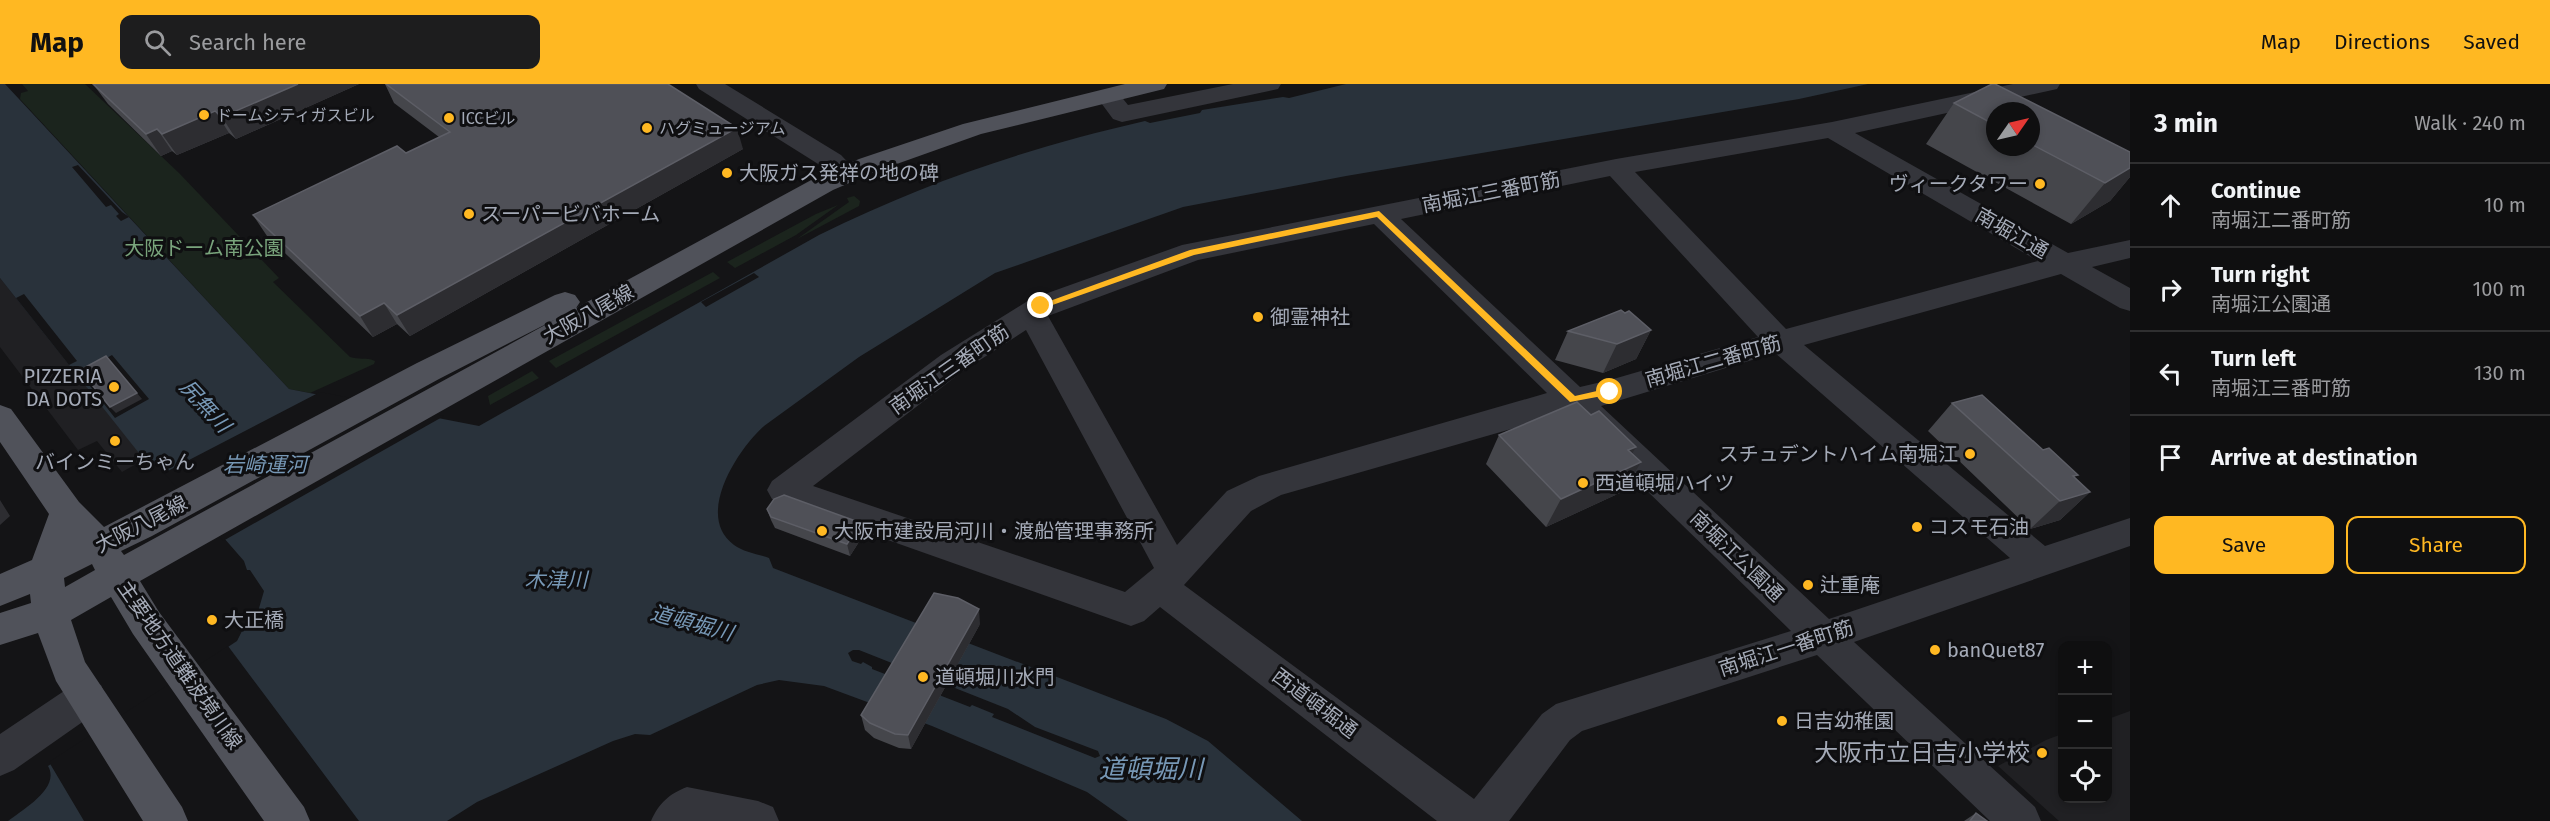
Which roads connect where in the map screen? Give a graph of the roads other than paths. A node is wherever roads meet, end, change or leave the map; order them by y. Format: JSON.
{"nodes":[{"id":1,"x":708,"y":84,"type":"edge"},
{"id":2,"x":742,"y":84,"type":"edge"},
{"id":3,"x":1155,"y":84,"type":"edge"},
{"id":4,"x":1269,"y":84,"type":"edge"},
{"id":5,"x":2048,"y":84,"type":"edge"},
{"id":6,"x":2006,"y":87,"type":"edge"},
{"id":7,"x":1095,"y":90,"type":"edge"},
{"id":8,"x":2030,"y":102,"type":"edge"},
{"id":9,"x":1832,"y":130,"type":"junction"},
{"id":10,"x":850,"y":163,"type":"junction"},
{"id":11,"x":1616,"y":167,"type":"junction"},
{"id":12,"x":1379,"y":214,"type":"junction"},
{"id":13,"x":2130,"y":249,"type":"edge"},
{"id":14,"x":2065,"y":263,"type":"junction"},
{"id":15,"x":2130,"y":301,"type":"edge"},
{"id":16,"x":1031,"y":312,"type":"junction"},
{"id":17,"x":1780,"y":341,"type":"junction"},
{"id":18,"x":1573,"y":400,"type":"junction"},
{"id":19,"x":0,"y":417,"type":"edge"},
{"id":20,"x":67,"y":512,"type":"junction"},
{"id":21,"x":181,"y":521,"type":"junction"},
{"id":22,"x":2130,"y":532,"type":"edge"},
{"id":23,"x":108,"y":560,"type":"junction"},
{"id":24,"x":2040,"y":562,"type":"junction"},
{"id":25,"x":45,"y":572,"type":"junction"},
{"id":26,"x":1167,"y":579,"type":"junction"},
{"id":27,"x":0,"y":591,"type":"edge"},
{"id":28,"x":1131,"y":610,"type":"joint"},
{"id":29,"x":50,"y":613,"type":"junction"},
{"id":30,"x":0,"y":629,"type":"edge"},
{"id":31,"x":1823,"y":637,"type":"junction"},
{"id":32,"x":96,"y":711,"type":"junction"},
{"id":33,"x":0,"y":757,"type":"edge"},
{"id":34,"x":167,"y":821,"type":"edge"},
{"id":35,"x":289,"y":821,"type":"edge"},
{"id":36,"x":672,"y":821,"type":"edge"},
{"id":37,"x":758,"y":821,"type":"edge"},
{"id":38,"x":1470,"y":821,"type":"edge"},
{"id":39,"x":1483,"y":821,"type":"edge"},
{"id":40,"x":2020,"y":821,"type":"edge"}],
"edges":[{"from":1,"to":10,"type":"street"},
{"from":2,"to":10,"type":"street"},
{"from":3,"to":7,"type":"main road","name":"大阪八尾線"},
{"from":4,"to":7,"type":"street"},
{"from":5,"to":6,"type":"street","name":"南堀江三番町筋"},
{"from":6,"to":8,"type":"street"},
{"from":6,"to":9,"type":"street","name":"南堀江三番町筋"},
{"from":7,"to":10,"type":"main road","name":"大阪八尾線"},
{"from":9,"to":11,"type":"street","name":"南堀江三番町筋"},
{"from":9,"to":14,"type":"street","name":"南堀江通"},
{"from":10,"to":21,"type":"main road","name":"大阪八尾線"},
{"from":10,"to":21,"type":"main road","name":"大阪八尾線"},
{"from":11,"to":12,"type":"street","name":"南堀江三番町筋"},
{"from":11,"to":17,"type":"street"},
{"from":12,"to":16,"type":"street","name":"南堀江三番町筋"},
{"from":12,"to":18,"type":"street","name":"南堀江公園通"},
{"from":13,"to":14,"type":"street","name":"南堀江二番町筋"},
{"from":14,"to":15,"type":"street","name":"南堀江通"},
{"from":14,"to":17,"type":"street","name":"南堀江二番町筋"},
{"from":16,"to":26,"type":"street"},
{"from":16,"to":28,"type":"street","name":"南堀江三番町筋"},
{"from":17,"to":18,"type":"street","name":"南堀江二番町筋"},
{"from":17,"to":24,"type":"street"},
{"from":18,"to":26,"type":"street","name":"南堀江二番町筋"},
{"from":18,"to":31,"type":"street","name":"南堀江公園通"},
{"from":19,"to":20,"type":"main road","name":"主要地方道難波境川線"},
{"from":20,"to":23,"type":"main road","name":"主要地方道難波境川線"},
{"from":20,"to":25,"type":"main road"},
{"from":21,"to":23,"type":"main road","name":"大阪八尾線"},
{"from":22,"to":24,"type":"street","name":"南堀江一番町筋"},
{"from":23,"to":25,"type":"main road","name":"大阪八尾線"},
{"from":23,"to":29,"type":"main road","name":"大阪八尾線"},
{"from":23,"to":35,"type":"main road","name":"主要地方道難波境川線"},
{"from":24,"to":31,"type":"street","name":"南堀江一番町筋"},
{"from":25,"to":27,"type":"main road","name":"大阪八尾線"},
{"from":25,"to":29,"type":"main road"},
{"from":26,"to":28,"type":"street","name":"南堀江二番町筋"},
{"from":26,"to":38,"type":"street","name":"西道頓堀通"},
{"from":29,"to":30,"type":"main road","name":"大阪八尾線"},
{"from":29,"to":32,"type":"main road"},
{"from":31,"to":39,"type":"street","name":"南堀江一番町筋"},
{"from":31,"to":40,"type":"street","name":"南堀江公園通"},
{"from":32,"to":33,"type":"street"},
{"from":32,"to":34,"type":"main road"},
{"from":36,"to":37,"type":"street"}]}
